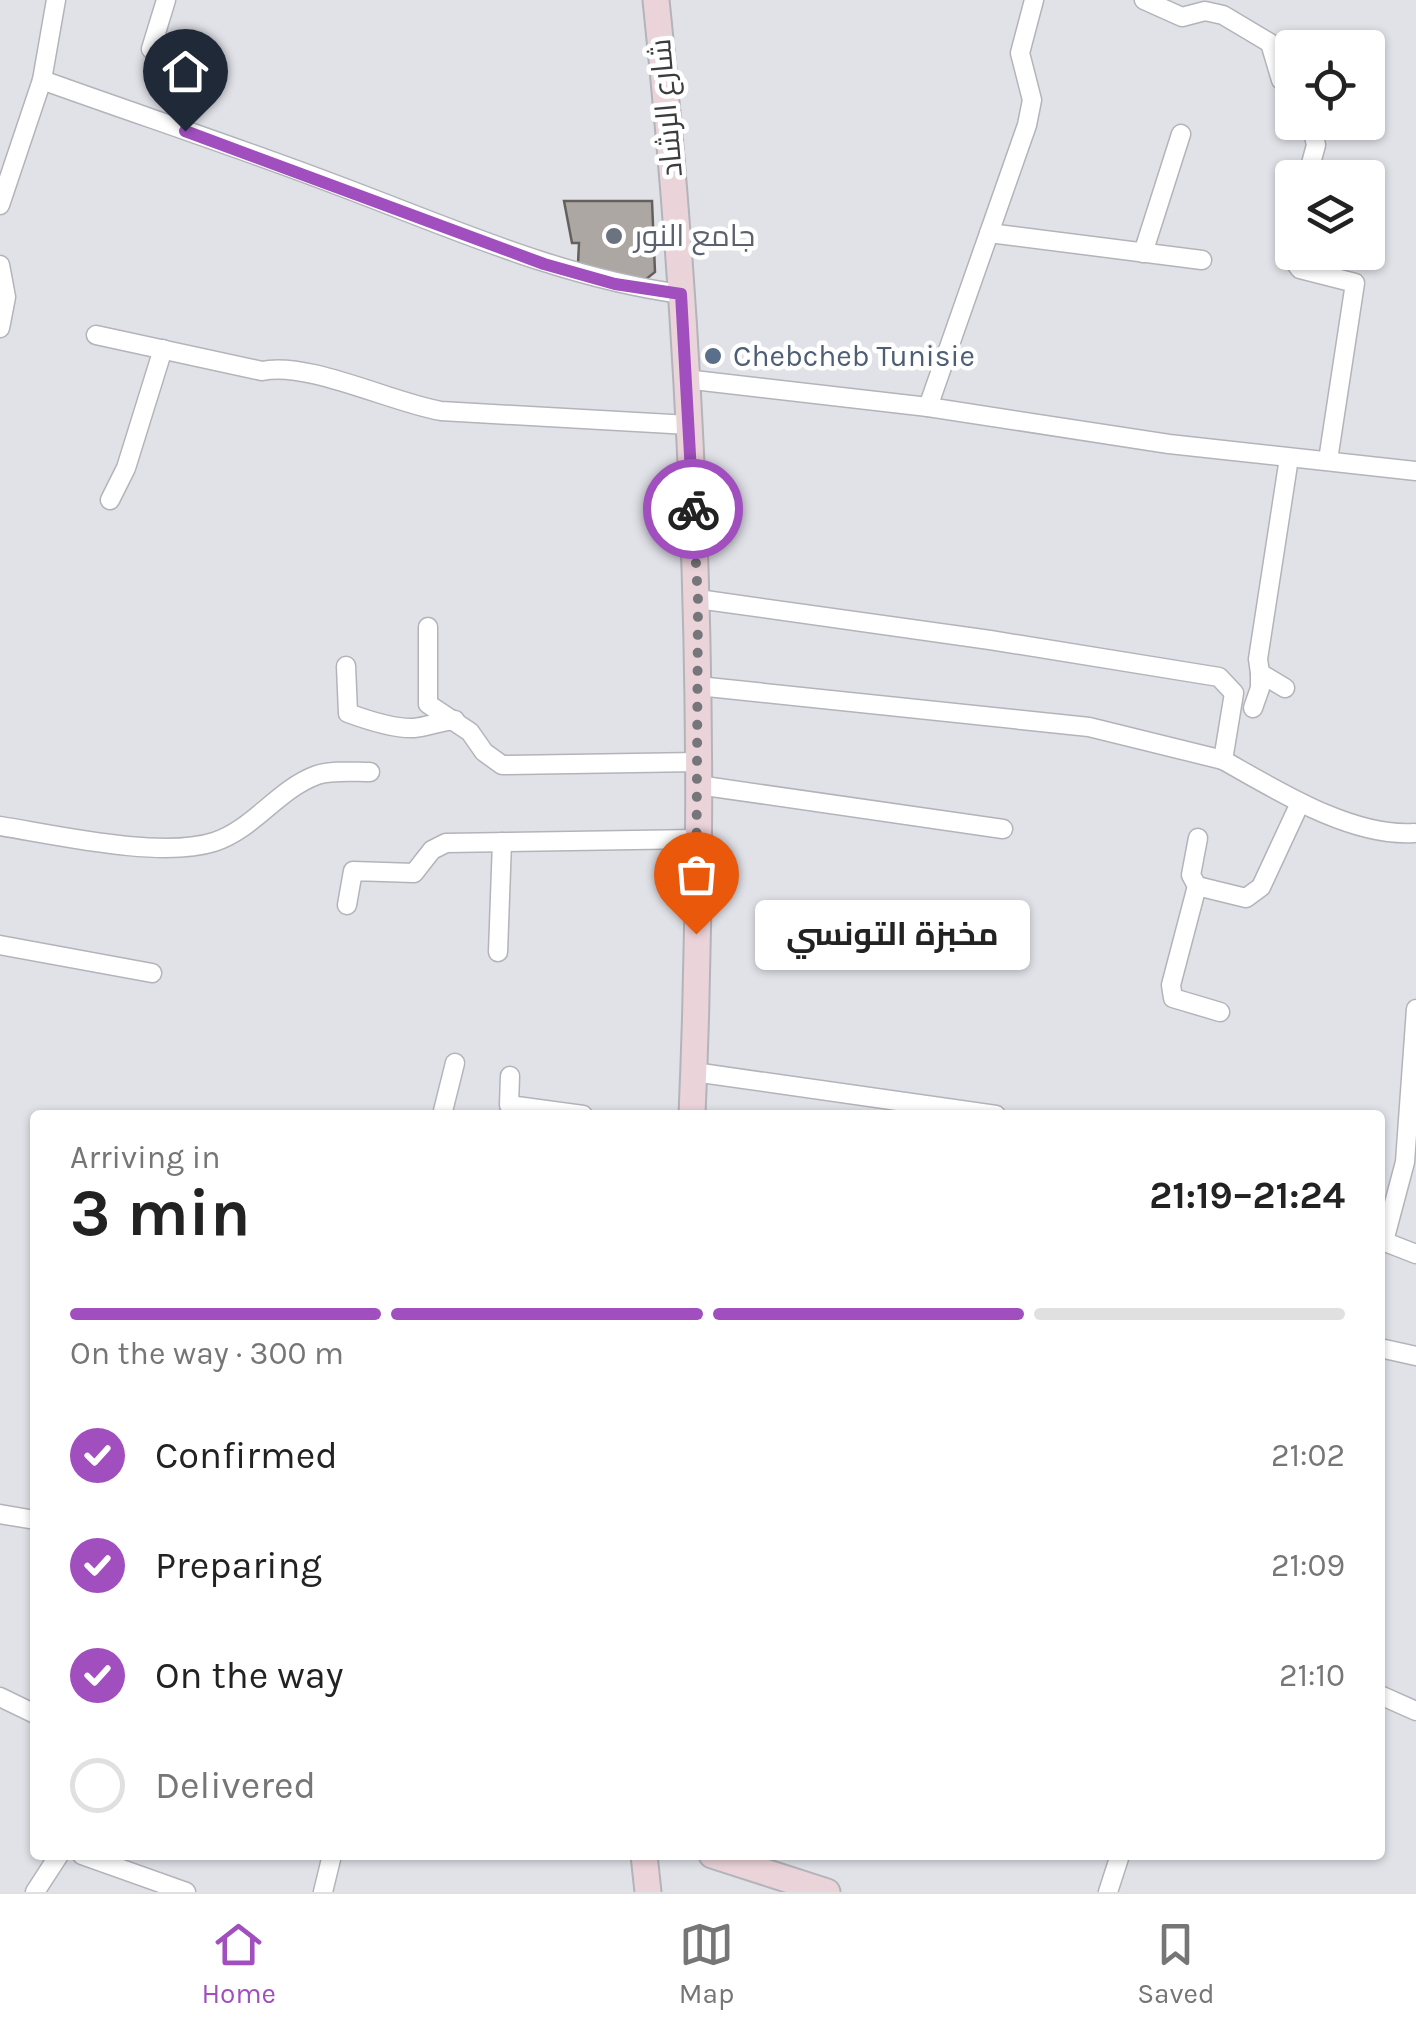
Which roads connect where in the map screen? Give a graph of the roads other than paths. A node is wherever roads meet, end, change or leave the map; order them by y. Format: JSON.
{"nodes":[{"id":1,"x":56,"y":0,"type":"edge"},
{"id":2,"x":166,"y":0,"type":"edge"},
{"id":3,"x":656,"y":0,"type":"edge"},
{"id":4,"x":1034,"y":0,"type":"edge"},
{"id":5,"x":1144,"y":0,"type":"edge"},
{"id":6,"x":1275,"y":60,"type":"edge"},
{"id":7,"x":196,"y":68,"type":"dead end"},
{"id":8,"x":42,"y":80,"type":"junction"},
{"id":9,"x":1180,"y":134,"type":"dead end"},
{"id":10,"x":0,"y":204,"type":"edge"},
{"id":11,"x":989,"y":233,"type":"junction"},
{"id":12,"x":1143,"y":252,"type":"junction"},
{"id":13,"x":1202,"y":260,"type":"dead end"},
{"id":14,"x":0,"y":264,"type":"edge"},
{"id":15,"x":1304,"y":270,"type":"edge"},
{"id":16,"x":681,"y":294,"type":"junction"},
{"id":17,"x":0,"y":328,"type":"edge"},
{"id":18,"x":96,"y":335,"type":"dead end"},
{"id":19,"x":163,"y":349,"type":"junction"},
{"id":20,"x":686,"y":379,"type":"junction"},
{"id":21,"x":928,"y":407,"type":"junction"},
{"id":22,"x":689,"y":425,"type":"junction"},
{"id":23,"x":1289,"y":458,"type":"junction"},
{"id":24,"x":1328,"y":460,"type":"junction"},
{"id":25,"x":1416,"y":470,"type":"edge"},
{"id":26,"x":110,"y":500,"type":"dead end"},
{"id":27,"x":698,"y":600,"type":"junction"},
{"id":28,"x":428,"y":627,"type":"dead end"},
{"id":29,"x":346,"y":666,"type":"dead end"},
{"id":30,"x":1260,"y":673,"type":"junction"},
{"id":31,"x":698,"y":686,"type":"junction"},
{"id":32,"x":1285,"y":688,"type":"dead end"},
{"id":33,"x":1253,"y":708,"type":"dead end"},
{"id":34,"x":456,"y":720,"type":"junction"},
{"id":35,"x":1223,"y":760,"type":"junction"},
{"id":36,"x":370,"y":772,"type":"dead end"},
{"id":37,"x":698,"y":774,"type":"junction"},
{"id":38,"x":1300,"y":803,"type":"junction"},
{"id":39,"x":0,"y":826,"type":"edge"},
{"id":40,"x":1004,"y":828,"type":"dead end"},
{"id":41,"x":1415,"y":828,"type":"edge"},
{"id":42,"x":1198,"y":838,"type":"dead end"},
{"id":43,"x":697,"y":839,"type":"junction"},
{"id":44,"x":502,"y":842,"type":"junction"},
{"id":45,"x":1197,"y":886,"type":"junction"},
{"id":46,"x":347,"y":905,"type":"dead end"},
{"id":47,"x":0,"y":944,"type":"edge"},
{"id":48,"x":498,"y":952,"type":"dead end"},
{"id":49,"x":152,"y":973,"type":"dead end"},
{"id":50,"x":1416,"y":1008,"type":"edge"},
{"id":51,"x":1220,"y":1012,"type":"dead end"},
{"id":52,"x":455,"y":1064,"type":"dead end"},
{"id":53,"x":694,"y":1072,"type":"junction"},
{"id":54,"x":510,"y":1076,"type":"dead end"},
{"id":55,"x":443,"y":1110,"type":"edge"},
{"id":56,"x":546,"y":1110,"type":"edge"},
{"id":57,"x":692,"y":1110,"type":"edge"},
{"id":58,"x":961,"y":1110,"type":"edge"},
{"id":59,"x":1385,"y":1230,"type":"edge"},
{"id":60,"x":1385,"y":1241,"type":"edge"},
{"id":61,"x":1416,"y":1254,"type":"edge"},
{"id":62,"x":1385,"y":1349,"type":"edge"},
{"id":63,"x":1416,"y":1356,"type":"edge"},
{"id":64,"x":0,"y":1514,"type":"edge"},
{"id":65,"x":30,"y":1519,"type":"edge"},
{"id":66,"x":0,"y":1697,"type":"edge"},
{"id":67,"x":1385,"y":1697,"type":"edge"},
{"id":68,"x":1416,"y":1711,"type":"edge"},
{"id":69,"x":30,"y":1712,"type":"edge"},
{"id":70,"x":56,"y":1860,"type":"edge"},
{"id":71,"x":96,"y":1860,"type":"edge"},
{"id":72,"x":331,"y":1860,"type":"edge"},
{"id":73,"x":645,"y":1860,"type":"edge"},
{"id":74,"x":727,"y":1860,"type":"edge"},
{"id":75,"x":1118,"y":1860,"type":"edge"},
{"id":76,"x":35,"y":1892,"type":"edge"},
{"id":77,"x":186,"y":1892,"type":"edge"},
{"id":78,"x":322,"y":1892,"type":"edge"},
{"id":79,"x":648,"y":1892,"type":"edge"},
{"id":80,"x":826,"y":1892,"type":"edge"},
{"id":81,"x":1108,"y":1892,"type":"edge"}],
"edges":[{"from":1,"to":8,"type":"street"},
{"from":2,"to":7,"type":"street"},
{"from":3,"to":16,"type":"street","name":"شارع الرشاد"},
{"from":4,"to":11,"type":"street"},
{"from":5,"to":6,"type":"street"},
{"from":8,"to":10,"type":"street"},
{"from":8,"to":16,"type":"street"},
{"from":9,"to":12,"type":"street"},
{"from":11,"to":12,"type":"street"},
{"from":11,"to":21,"type":"street"},
{"from":12,"to":13,"type":"street"},
{"from":14,"to":17,"type":"street"},
{"from":15,"to":24,"type":"street"},
{"from":16,"to":20,"type":"street","name":"شارع الرشاد"},
{"from":18,"to":19,"type":"street"},
{"from":19,"to":22,"type":"street"},
{"from":19,"to":26,"type":"street"},
{"from":20,"to":21,"type":"street"},
{"from":20,"to":22,"type":"street","name":"شارع الرشاد"},
{"from":21,"to":23,"type":"street"},
{"from":22,"to":27,"type":"street","name":"شارع الرشاد"},
{"from":23,"to":24,"type":"street"},
{"from":23,"to":30,"type":"street"},
{"from":24,"to":25,"type":"street"},
{"from":27,"to":31,"type":"street","name":"شارع الرشاد"},
{"from":27,"to":35,"type":"street"},
{"from":28,"to":34,"type":"street"},
{"from":29,"to":34,"type":"street"},
{"from":30,"to":32,"type":"street"},
{"from":30,"to":33,"type":"street"},
{"from":31,"to":35,"type":"street"},
{"from":31,"to":37,"type":"street","name":"شارع الرشاد"},
{"from":34,"to":37,"type":"street"},
{"from":35,"to":38,"type":"street"},
{"from":36,"to":39,"type":"street"},
{"from":37,"to":40,"type":"street"},
{"from":37,"to":43,"type":"street","name":"شارع الرشاد"},
{"from":38,"to":41,"type":"street"},
{"from":38,"to":45,"type":"street"},
{"from":42,"to":45,"type":"street"},
{"from":43,"to":44,"type":"street"},
{"from":43,"to":53,"type":"street","name":"شارع الرشاد"},
{"from":44,"to":46,"type":"street"},
{"from":44,"to":48,"type":"street"},
{"from":45,"to":51,"type":"street"},
{"from":47,"to":49,"type":"street"},
{"from":50,"to":59,"type":"street"},
{"from":52,"to":55,"type":"street"},
{"from":53,"to":57,"type":"street","name":"شارع الرشاد"},
{"from":53,"to":58,"type":"street"},
{"from":54,"to":56,"type":"street"},
{"from":60,"to":61,"type":"street"},
{"from":62,"to":63,"type":"street"},
{"from":64,"to":65,"type":"street"},
{"from":66,"to":69,"type":"street"},
{"from":67,"to":68,"type":"street"},
{"from":70,"to":76,"type":"street"},
{"from":71,"to":77,"type":"street"},
{"from":72,"to":78,"type":"street"},
{"from":73,"to":79,"type":"street"},
{"from":74,"to":80,"type":"street"},
{"from":75,"to":81,"type":"street"}]}
